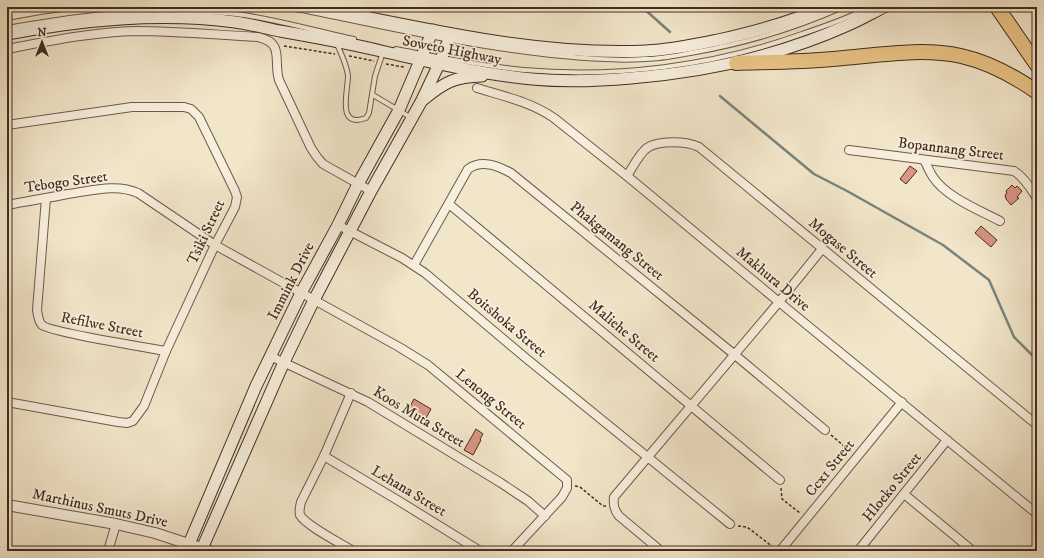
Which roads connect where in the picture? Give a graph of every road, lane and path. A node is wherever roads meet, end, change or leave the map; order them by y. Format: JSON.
{"nodes":[{"id":1,"x":34,"y":7,"type":"edge"},
{"id":2,"x":78,"y":7,"type":"edge"},
{"id":3,"x":280,"y":7,"type":"edge"},
{"id":4,"x":315,"y":7,"type":"edge"},
{"id":5,"x":825,"y":7,"type":"edge"},
{"id":6,"x":843,"y":7,"type":"edge"},
{"id":7,"x":870,"y":7,"type":"edge"},
{"id":8,"x":884,"y":7,"type":"edge"},
{"id":9,"x":997,"y":7,"type":"edge"},
{"id":10,"x":9,"y":12,"type":"edge"},
{"id":11,"x":153,"y":12,"type":"dead end"},
{"id":12,"x":160,"y":12,"type":"dead end"},
{"id":13,"x":167,"y":12,"type":"dead end"},
{"id":14,"x":174,"y":12,"type":"dead end"},
{"id":15,"x":7,"y":28,"type":"edge"},
{"id":16,"x":7,"y":34,"type":"edge"},
{"id":17,"x":432,"y":34,"type":"junction"},
{"id":18,"x":450,"y":37,"type":"junction"},
{"id":19,"x":358,"y":40,"type":"dead end"},
{"id":20,"x":336,"y":41,"type":"junction"},
{"id":21,"x":274,"y":44,"type":"junction"},
{"id":22,"x":7,"y":49,"type":"edge"},
{"id":23,"x":384,"y":54,"type":"junction"},
{"id":24,"x":342,"y":55,"type":"junction"},
{"id":25,"x":422,"y":57,"type":"junction"},
{"id":26,"x":440,"y":61,"type":"junction"},
{"id":27,"x":736,"y":63,"type":"junction"},
{"id":28,"x":1037,"y":66,"type":"edge"},
{"id":29,"x":404,"y":67,"type":"dead end"},
{"id":30,"x":509,"y":76,"type":"junction"},
{"id":31,"x":477,"y":88,"type":"dead end"},
{"id":32,"x":1037,"y":92,"type":"edge"},
{"id":33,"x":373,"y":95,"type":"junction"},
{"id":34,"x":421,"y":102,"type":"junction"},
{"id":35,"x":399,"y":110,"type":"junction"},
{"id":36,"x":412,"y":118,"type":"junction"},
{"id":37,"x":7,"y":125,"type":"edge"},
{"id":38,"x":849,"y":150,"type":"dead end"},
{"id":39,"x":924,"y":160,"type":"junction"},
{"id":40,"x":627,"y":176,"type":"junction"},
{"id":41,"x":358,"y":184,"type":"junction"},
{"id":42,"x":371,"y":191,"type":"junction"},
{"id":43,"x":46,"y":198,"type":"junction"},
{"id":44,"x":1037,"y":198,"type":"edge"},
{"id":45,"x":449,"y":204,"type":"junction"},
{"id":46,"x":7,"y":205,"type":"edge"},
{"id":47,"x":1000,"y":221,"type":"dead end"},
{"id":48,"x":338,"y":225,"type":"junction"},
{"id":49,"x":350,"y":231,"type":"junction"},
{"id":50,"x":215,"y":245,"type":"junction"},
{"id":51,"x":822,"y":249,"type":"junction"},
{"id":52,"x":414,"y":265,"type":"junction"},
{"id":53,"x":301,"y":293,"type":"junction"},
{"id":54,"x":314,"y":300,"type":"junction"},
{"id":55,"x":779,"y":302,"type":"junction"},
{"id":56,"x":166,"y":351,"type":"junction"},
{"id":57,"x":735,"y":355,"type":"junction"},
{"id":58,"x":270,"y":356,"type":"junction"},
{"id":59,"x":284,"y":362,"type":"junction"},
{"id":60,"x":351,"y":393,"type":"junction"},
{"id":61,"x":7,"y":402,"type":"edge"},
{"id":62,"x":902,"y":402,"type":"junction"},
{"id":63,"x":692,"y":405,"type":"junction"},
{"id":64,"x":1037,"y":426,"type":"edge"},
{"id":65,"x":825,"y":430,"type":"joint"},
{"id":66,"x":948,"y":440,"type":"junction"},
{"id":67,"x":324,"y":456,"type":"junction"},
{"id":68,"x":857,"y":456,"type":"junction"},
{"id":69,"x":648,"y":458,"type":"junction"},
{"id":70,"x":780,"y":480,"type":"joint"},
{"id":71,"x":567,"y":484,"type":"junction"},
{"id":72,"x":904,"y":494,"type":"junction"},
{"id":73,"x":7,"y":505,"type":"edge"},
{"id":74,"x":613,"y":506,"type":"junction"},
{"id":75,"x":1037,"y":514,"type":"edge"},
{"id":76,"x":545,"y":516,"type":"junction"},
{"id":77,"x":807,"y":518,"type":"junction"},
{"id":78,"x":116,"y":524,"type":"junction"},
{"id":79,"x":730,"y":524,"type":"joint"},
{"id":80,"x":187,"y":547,"type":"edge"},
{"id":81,"x":862,"y":549,"type":"edge"},
{"id":82,"x":204,"y":550,"type":"edge"},
{"id":83,"x":108,"y":551,"type":"edge"},
{"id":84,"x":353,"y":551,"type":"edge"},
{"id":85,"x":480,"y":551,"type":"edge"},
{"id":86,"x":512,"y":551,"type":"edge"},
{"id":87,"x":661,"y":551,"type":"edge"},
{"id":88,"x":779,"y":551,"type":"edge"},
{"id":89,"x":973,"y":551,"type":"edge"}],
"edges":[{"from":1,"to":10,"type":"main road"},
{"from":2,"to":10,"type":"lane"},
{"from":3,"to":17,"type":"lane","name":"Soweto Highway"},
{"from":4,"to":17,"type":"main road","name":"Soweto Highway"},
{"from":5,"to":18,"type":"main road","name":"Soweto Highway"},
{"from":6,"to":18,"type":"lane","name":"Soweto Highway"},
{"from":7,"to":26,"type":"lane","name":"Soweto Highway"},
{"from":8,"to":27,"type":"main road","name":"Soweto Highway"},
{"from":9,"to":28,"type":"highway"},
{"from":11,"to":15,"type":"lane"},
{"from":12,"to":13,"type":"lane"},
{"from":14,"to":19,"type":"lane"},
{"from":16,"to":20,"type":"main road","name":"Soweto Highway"},
{"from":17,"to":18,"type":"main road","name":"Soweto Highway"},
{"from":17,"to":25,"type":"main road","name":"Immink Drive"},
{"from":18,"to":26,"type":"main road","name":"Immink Drive"},
{"from":20,"to":23,"type":"main road","name":"Soweto Highway"},
{"from":20,"to":24,"type":"lane"},
{"from":21,"to":22,"type":"street"},
{"from":21,"to":24,"type":"path"},
{"from":21,"to":41,"type":"street"},
{"from":23,"to":24,"type":"path"},
{"from":23,"to":25,"type":"main road","name":"Soweto Highway"},
{"from":23,"to":29,"type":"path"},
{"from":23,"to":33,"type":"lane"},
{"from":24,"to":33,"type":"lane"},
{"from":25,"to":26,"type":"main road","name":"Soweto Highway"},
{"from":25,"to":35,"type":"main road","name":"Immink Drive"},
{"from":26,"to":30,"type":"main road","name":"Soweto Highway"},
{"from":26,"to":34,"type":"main road","name":"Immink Drive"},
{"from":27,"to":30,"type":"main road","name":"Soweto Highway"},
{"from":27,"to":32,"type":"highway"},
{"from":30,"to":34,"type":"main road"},
{"from":31,"to":40,"type":"street","name":"Makhura Drive"},
{"from":33,"to":35,"type":"lane"},
{"from":34,"to":36,"type":"main road","name":"Immink Drive"},
{"from":35,"to":36,"type":"lane"},
{"from":35,"to":41,"type":"main road","name":"Immink Drive"},
{"from":36,"to":42,"type":"main road","name":"Immink Drive"},
{"from":37,"to":50,"type":"street","name":"Tsiki Street"},
{"from":38,"to":39,"type":"street","name":"Bopannang Street"},
{"from":39,"to":44,"type":"street","name":"Bopannang Street"},
{"from":39,"to":47,"type":"street"},
{"from":40,"to":51,"type":"street","name":"Mogase Street"},
{"from":40,"to":55,"type":"street","name":"Makhura Drive"},
{"from":41,"to":42,"type":"street"},
{"from":41,"to":48,"type":"main road","name":"Immink Drive"},
{"from":42,"to":49,"type":"main road","name":"Immink Drive"},
{"from":43,"to":46,"type":"street","name":"Tebogo Street"},
{"from":43,"to":50,"type":"street","name":"Tebogo Street"},
{"from":43,"to":56,"type":"street","name":"Refilwe Street"},
{"from":45,"to":52,"type":"street","name":"Phakgamang Street"},
{"from":45,"to":57,"type":"street","name":"Phakgamang Street"},
{"from":45,"to":63,"type":"street","name":"Maliehe Street"},
{"from":48,"to":49,"type":"street","name":"Boitshoka Street"},
{"from":48,"to":53,"type":"main road","name":"Immink Drive"},
{"from":49,"to":52,"type":"street","name":"Boitshoka Street"},
{"from":49,"to":54,"type":"main road","name":"Immink Drive"},
{"from":50,"to":53,"type":"street","name":"Tebogo Street"},
{"from":50,"to":56,"type":"street","name":"Tsiki Street"},
{"from":51,"to":55,"type":"street"},
{"from":51,"to":64,"type":"street","name":"Mogase Street"},
{"from":52,"to":69,"type":"street","name":"Boitshoka Street"},
{"from":53,"to":54,"type":"street","name":"Tebogo Street"},
{"from":53,"to":58,"type":"main road","name":"Immink Drive"},
{"from":54,"to":59,"type":"main road","name":"Immink Drive"},
{"from":54,"to":71,"type":"street","name":"Lenong Street"},
{"from":55,"to":57,"type":"street"},
{"from":55,"to":62,"type":"street","name":"Makhura Drive"},
{"from":56,"to":61,"type":"street","name":"Tsiki Street"},
{"from":57,"to":63,"type":"street"},
{"from":57,"to":65,"type":"street","name":"Phakgamang Street"},
{"from":58,"to":59,"type":"street","name":"Koos Muta Street"},
{"from":58,"to":80,"type":"main road","name":"Immink Drive"},
{"from":59,"to":60,"type":"street","name":"Koos Muta Street"},
{"from":59,"to":82,"type":"main road","name":"Immink Drive"},
{"from":60,"to":67,"type":"street"},
{"from":60,"to":76,"type":"street","name":"Koos Muta Street"},
{"from":62,"to":66,"type":"street","name":"Makhura Drive"},
{"from":62,"to":68,"type":"street","name":"Ccx1 Street"},
{"from":63,"to":69,"type":"street"},
{"from":63,"to":70,"type":"street","name":"Maliehe Street"},
{"from":65,"to":68,"type":"path"},
{"from":66,"to":72,"type":"street","name":"Hloeko Street"},
{"from":66,"to":75,"type":"street","name":"Makhura Drive"},
{"from":67,"to":84,"type":"street"},
{"from":67,"to":85,"type":"street","name":"Lehana Street"},
{"from":68,"to":77,"type":"street","name":"Ccx1 Street"},
{"from":69,"to":74,"type":"street"},
{"from":69,"to":79,"type":"street","name":"Boitshoka Street"},
{"from":70,"to":77,"type":"path"},
{"from":71,"to":74,"type":"path"},
{"from":71,"to":76,"type":"street"},
{"from":72,"to":81,"type":"street","name":"Hloeko Street"},
{"from":72,"to":89,"type":"street"},
{"from":73,"to":78,"type":"street","name":"Marthinus Smuts Drive"},
{"from":74,"to":87,"type":"street"},
{"from":76,"to":86,"type":"street"},
{"from":77,"to":88,"type":"street","name":"Ccx1 Street"},
{"from":78,"to":80,"type":"street","name":"Marthinus Smuts Drive"},
{"from":78,"to":83,"type":"street"},
{"from":79,"to":88,"type":"path"},
{"from":80,"to":82,"type":"street","name":"Marthinus Smuts Drive"}]}
